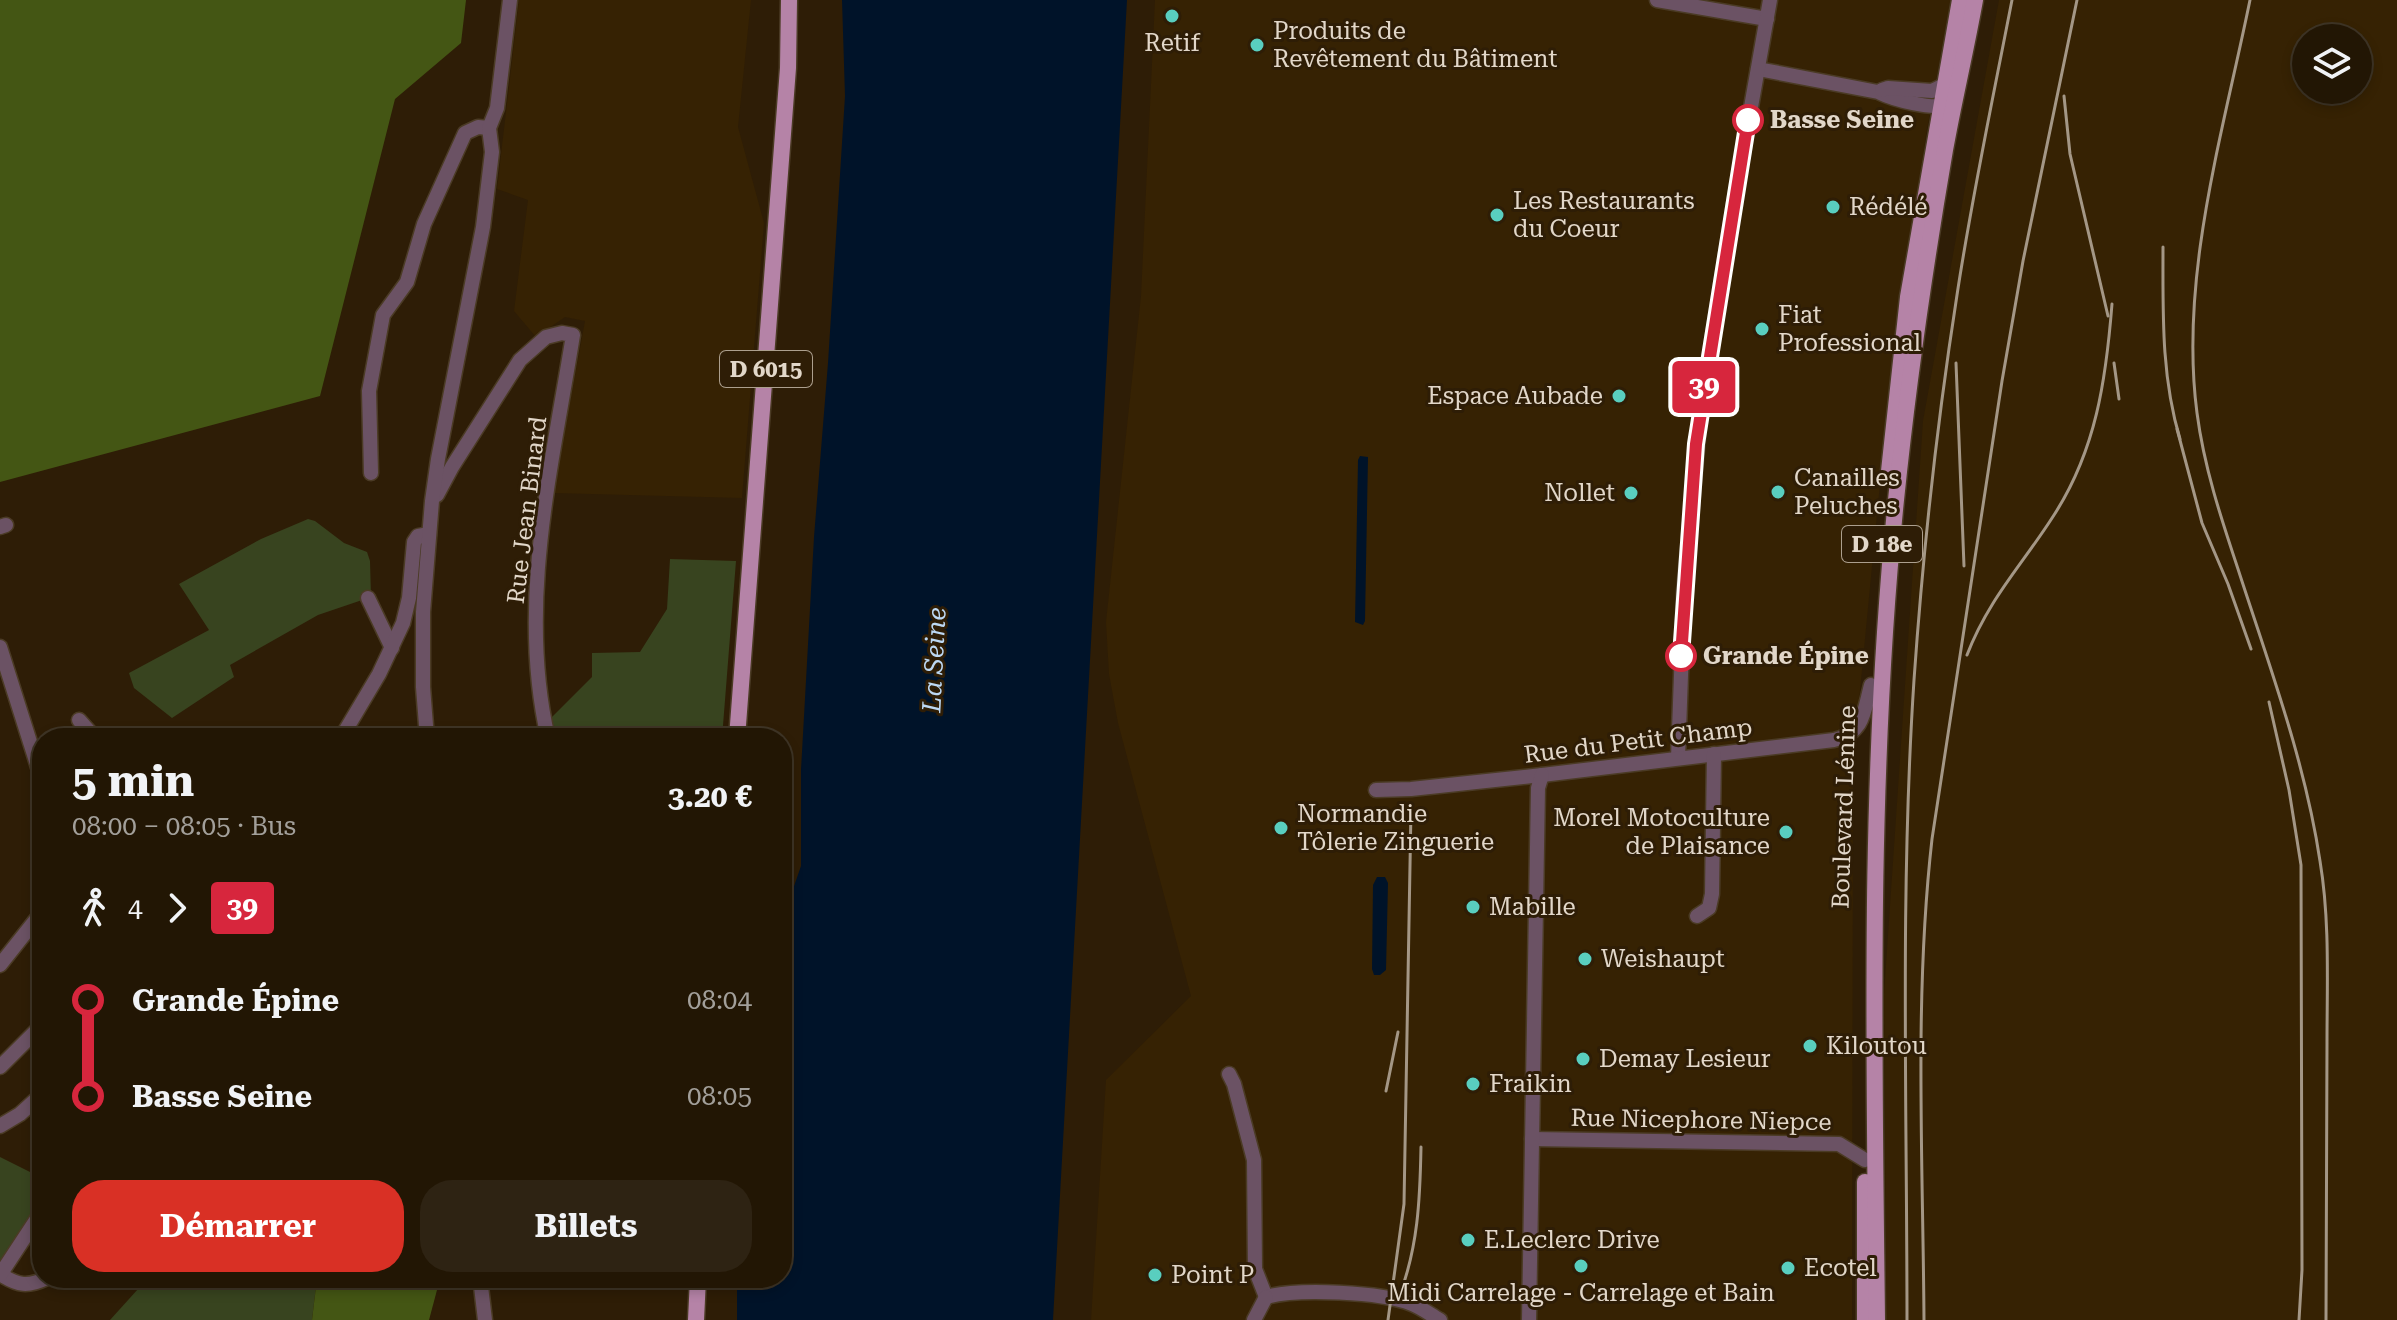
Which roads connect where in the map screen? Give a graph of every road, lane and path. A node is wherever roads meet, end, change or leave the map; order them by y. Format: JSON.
{"nodes":[{"id":1,"x":510,"y":0,"type":"edge"},
{"id":2,"x":789,"y":0,"type":"edge"},
{"id":3,"x":1657,"y":0,"type":"edge"},
{"id":4,"x":1770,"y":0,"type":"edge"},
{"id":5,"x":1960,"y":0,"type":"edge"},
{"id":6,"x":1975,"y":0,"type":"edge"},
{"id":7,"x":1767,"y":19,"type":"junction"},
{"id":8,"x":1758,"y":69,"type":"junction"},
{"id":9,"x":1945,"y":100,"type":"junction"},
{"id":10,"x":489,"y":128,"type":"junction"},
{"id":11,"x":371,"y":473,"type":"dead end"},
{"id":12,"x":432,"y":501,"type":"junction"},
{"id":13,"x":429,"y":534,"type":"junction"},
{"id":14,"x":368,"y":598,"type":"dead end"},
{"id":15,"x":0,"y":647,"type":"edge"},
{"id":16,"x":392,"y":648,"type":"junction"},
{"id":17,"x":1871,"y":685,"type":"junction"},
{"id":18,"x":79,"y":720,"type":"dead end"},
{"id":19,"x":86,"y":728,"type":"edge"},
{"id":20,"x":347,"y":728,"type":"edge"},
{"id":21,"x":426,"y":728,"type":"edge"},
{"id":22,"x":546,"y":728,"type":"edge"},
{"id":23,"x":738,"y":728,"type":"edge"},
{"id":24,"x":32,"y":748,"type":"edge"},
{"id":25,"x":1714,"y":754,"type":"junction"},
{"id":26,"x":1678,"y":758,"type":"junction"},
{"id":27,"x":1542,"y":775,"type":"junction"},
{"id":28,"x":1376,"y":790,"type":"dead end"},
{"id":29,"x":1697,"y":916,"type":"dead end"},
{"id":30,"x":32,"y":925,"type":"edge"},
{"id":31,"x":0,"y":965,"type":"edge"},
{"id":32,"x":1870,"y":989,"type":"junction"},
{"id":33,"x":32,"y":1035,"type":"edge"},
{"id":34,"x":0,"y":1067,"type":"edge"},
{"id":35,"x":1229,"y":1074,"type":"dead end"},
{"id":36,"x":32,"y":1103,"type":"edge"},
{"id":37,"x":0,"y":1126,"type":"edge"},
{"id":38,"x":1532,"y":1139,"type":"junction"},
{"id":39,"x":1865,"y":1160,"type":"junction"},
{"id":40,"x":32,"y":1226,"type":"edge"},
{"id":41,"x":0,"y":1275,"type":"edge"},
{"id":42,"x":32,"y":1285,"type":"edge"},
{"id":43,"x":481,"y":1288,"type":"edge"},
{"id":44,"x":698,"y":1288,"type":"edge"},
{"id":45,"x":1266,"y":1297,"type":"junction"},
{"id":46,"x":485,"y":1320,"type":"edge"},
{"id":47,"x":696,"y":1320,"type":"edge"},
{"id":48,"x":1254,"y":1320,"type":"edge"},
{"id":49,"x":1440,"y":1320,"type":"edge"},
{"id":50,"x":1529,"y":1320,"type":"edge"},
{"id":51,"x":1865,"y":1320,"type":"edge"},
{"id":52,"x":1877,"y":1320,"type":"edge"}],
"edges":[{"from":1,"to":10,"type":"street"},
{"from":2,"to":23,"type":"main road","number":"D 6015"},
{"from":3,"to":7,"type":"street"},
{"from":4,"to":7,"type":"street"},
{"from":5,"to":9,"type":"main road","name":"Boulevard Lénine","number":"D 18e"},
{"from":6,"to":9,"type":"main road","name":"Boulevard Lénine","number":"D 18e"},
{"from":7,"to":8,"type":"street"},
{"from":8,"to":9,"type":"street"},
{"from":8,"to":26,"type":"street"},
{"from":9,"to":17,"type":"main road","name":"Boulevard Lénine","number":"D 18e"},
{"from":9,"to":32,"type":"main road","name":"Boulevard Lénine","number":"D 18e"},
{"from":10,"to":11,"type":"street"},
{"from":10,"to":12,"type":"street"},
{"from":12,"to":13,"type":"street"},
{"from":12,"to":22,"type":"street","name":"Rue Jean Binard"},
{"from":13,"to":16,"type":"street"},
{"from":13,"to":21,"type":"street"},
{"from":14,"to":16,"type":"street"},
{"from":15,"to":24,"type":"street"},
{"from":16,"to":20,"type":"street"},
{"from":17,"to":25,"type":"street","name":"Rue du Petit Champ"},
{"from":17,"to":32,"type":"main road","name":"Boulevard Lénine","number":"D 18e"},
{"from":18,"to":19,"type":"street"},
{"from":25,"to":26,"type":"street","name":"Rue du Petit Champ"},
{"from":25,"to":29,"type":"street"},
{"from":26,"to":27,"type":"street","name":"Rue du Petit Champ"},
{"from":27,"to":28,"type":"street","name":"Rue du Petit Champ"},
{"from":27,"to":38,"type":"street"},
{"from":30,"to":31,"type":"street"},
{"from":32,"to":39,"type":"main road","number":"D 18e"},
{"from":32,"to":52,"type":"main road","number":"D 18e"},
{"from":33,"to":34,"type":"street"},
{"from":35,"to":45,"type":"street"},
{"from":36,"to":37,"type":"street"},
{"from":38,"to":39,"type":"street","name":"Rue Nicephore Niepce"},
{"from":38,"to":50,"type":"street"},
{"from":39,"to":51,"type":"main road","number":"D 18e"},
{"from":40,"to":41,"type":"street"},
{"from":41,"to":42,"type":"street"},
{"from":43,"to":46,"type":"street"},
{"from":44,"to":47,"type":"main road"},
{"from":45,"to":48,"type":"street"},
{"from":45,"to":49,"type":"street"}]}
